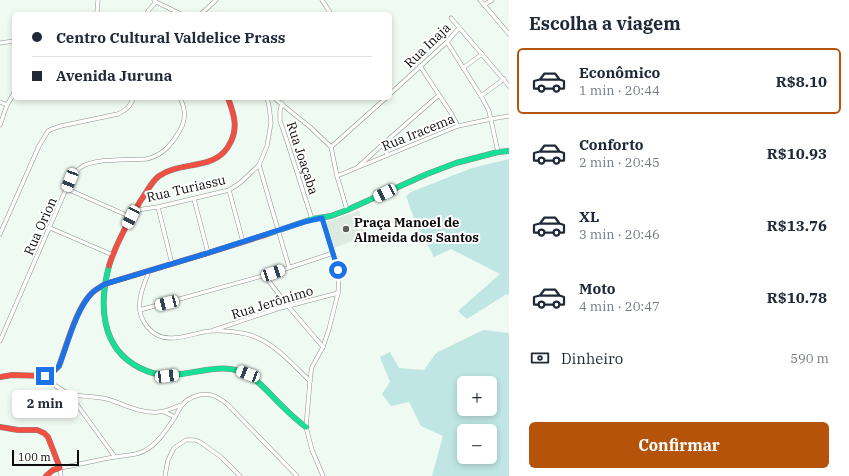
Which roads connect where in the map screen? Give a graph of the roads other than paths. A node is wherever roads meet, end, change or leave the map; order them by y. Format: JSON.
{"nodes":[{"id":1,"x":98,"y":0,"type":"edge"},
{"id":2,"x":216,"y":0,"type":"edge"},
{"id":3,"x":322,"y":0,"type":"edge"},
{"id":4,"x":480,"y":0,"type":"edge"},
{"id":5,"x":492,"y":0,"type":"edge"},
{"id":6,"x":155,"y":1,"type":"edge"},
{"id":7,"x":484,"y":5,"type":"junction"},
{"id":8,"x":97,"y":12,"type":"edge"},
{"id":9,"x":148,"y":12,"type":"edge"},
{"id":10,"x":177,"y":12,"type":"edge"},
{"id":11,"x":203,"y":12,"type":"edge"},
{"id":12,"x":330,"y":12,"type":"edge"},
{"id":13,"x":451,"y":18,"type":"dead end"},
{"id":14,"x":459,"y":28,"type":"junction"},
{"id":15,"x":508,"y":32,"type":"edge"},
{"id":16,"x":12,"y":41,"type":"edge"},
{"id":17,"x":446,"y":42,"type":"junction"},
{"id":18,"x":0,"y":43,"type":"edge"},
{"id":19,"x":482,"y":54,"type":"junction"},
{"id":20,"x":420,"y":66,"type":"junction"},
{"id":21,"x":463,"y":68,"type":"junction"},
{"id":22,"x":504,"y":79,"type":"junction"},
{"id":23,"x":509,"y":86,"type":"edge"},
{"id":24,"x":392,"y":92,"type":"edge"},
{"id":25,"x":439,"y":95,"type":"junction"},
{"id":26,"x":12,"y":96,"type":"edge"},
{"id":27,"x":482,"y":96,"type":"junction"},
{"id":28,"x":132,"y":100,"type":"edge"},
{"id":29,"x":181,"y":100,"type":"edge"},
{"id":30,"x":229,"y":100,"type":"edge"},
{"id":31,"x":268,"y":100,"type":"edge"},
{"id":32,"x":277,"y":100,"type":"edge"},
{"id":33,"x":384,"y":100,"type":"edge"},
{"id":34,"x":0,"y":102,"type":"edge"},
{"id":35,"x":282,"y":103,"type":"junction"},
{"id":36,"x":7,"y":105,"type":"junction"},
{"id":37,"x":509,"y":116,"type":"edge"},
{"id":38,"x":491,"y":119,"type":"junction"},
{"id":39,"x":280,"y":121,"type":"junction"},
{"id":40,"x":271,"y":123,"type":"junction"},
{"id":41,"x":0,"y":125,"type":"edge"},
{"id":42,"x":458,"y":126,"type":"junction"},
{"id":43,"x":382,"y":145,"type":"junction"},
{"id":44,"x":331,"y":147,"type":"junction"},
{"id":45,"x":509,"y":151,"type":"edge"},
{"id":46,"x":498,"y":152,"type":"junction"},
{"id":47,"x":388,"y":155,"type":"junction"},
{"id":48,"x":259,"y":166,"type":"junction"},
{"id":49,"x":357,"y":168,"type":"junction"},
{"id":50,"x":336,"y":176,"type":"junction"},
{"id":51,"x":67,"y":189,"type":"junction"},
{"id":52,"x":229,"y":190,"type":"junction"},
{"id":53,"x":194,"y":199,"type":"junction"},
{"id":54,"x":158,"y":207,"type":"junction"},
{"id":55,"x":136,"y":210,"type":"junction"},
{"id":56,"x":347,"y":210,"type":"junction"},
{"id":57,"x":131,"y":217,"type":"junction"},
{"id":58,"x":322,"y":218,"type":"junction"},
{"id":59,"x":312,"y":219,"type":"junction"},
{"id":60,"x":50,"y":228,"type":"junction"},
{"id":61,"x":278,"y":230,"type":"junction"},
{"id":62,"x":0,"y":234,"type":"edge"},
{"id":63,"x":243,"y":242,"type":"junction"},
{"id":64,"x":208,"y":253,"type":"junction"},
{"id":65,"x":333,"y":253,"type":"junction"},
{"id":66,"x":113,"y":255,"type":"junction"},
{"id":67,"x":172,"y":264,"type":"junction"},
{"id":68,"x":289,"y":268,"type":"junction"},
{"id":69,"x":149,"y":271,"type":"junction"},
{"id":70,"x":264,"y":276,"type":"junction"},
{"id":71,"x":105,"y":284,"type":"junction"},
{"id":72,"x":338,"y":293,"type":"junction"},
{"id":73,"x":288,"y":306,"type":"junction"},
{"id":74,"x":140,"y":310,"type":"junction"},
{"id":75,"x":212,"y":331,"type":"junction"},
{"id":76,"x":0,"y":338,"type":"edge"},
{"id":77,"x":323,"y":347,"type":"junction"},
{"id":78,"x":40,"y":376,"type":"junction"},
{"id":79,"x":0,"y":377,"type":"edge"},
{"id":80,"x":310,"y":381,"type":"junction"},
{"id":81,"x":70,"y":395,"type":"junction"},
{"id":82,"x":182,"y":405,"type":"junction"},
{"id":83,"x":163,"y":412,"type":"junction"},
{"id":84,"x":175,"y":417,"type":"junction"},
{"id":85,"x":306,"y":427,"type":"junction"},
{"id":86,"x":0,"y":428,"type":"edge"},
{"id":87,"x":115,"y":457,"type":"junction"},
{"id":88,"x":60,"y":468,"type":"junction"},
{"id":89,"x":46,"y":476,"type":"edge"},
{"id":90,"x":61,"y":476,"type":"edge"},
{"id":91,"x":165,"y":476,"type":"edge"},
{"id":92,"x":240,"y":476,"type":"edge"},
{"id":93,"x":298,"y":476,"type":"edge"},
{"id":94,"x":323,"y":476,"type":"edge"}],
"edges":[{"from":1,"to":8,"type":"street"},
{"from":2,"to":11,"type":"street"},
{"from":3,"to":12,"type":"street"},
{"from":4,"to":7,"type":"street"},
{"from":5,"to":7,"type":"street"},
{"from":6,"to":9,"type":"street"},
{"from":6,"to":10,"type":"street"},
{"from":7,"to":15,"type":"street"},
{"from":13,"to":14,"type":"street"},
{"from":14,"to":17,"type":"street","name":"Rua Inaja"},
{"from":14,"to":19,"type":"street"},
{"from":16,"to":18,"type":"street"},
{"from":17,"to":20,"type":"street","name":"Rua Inaja"},
{"from":17,"to":21,"type":"street"},
{"from":19,"to":21,"type":"street"},
{"from":19,"to":22,"type":"street"},
{"from":20,"to":24,"type":"street","name":"Rua Inaja"},
{"from":20,"to":25,"type":"street"},
{"from":21,"to":27,"type":"street"},
{"from":22,"to":23,"type":"street"},
{"from":22,"to":27,"type":"street"},
{"from":25,"to":42,"type":"street"},
{"from":25,"to":43,"type":"street"},
{"from":26,"to":36,"type":"street"},
{"from":27,"to":38,"type":"street"},
{"from":28,"to":62,"type":"street"},
{"from":29,"to":51,"type":"street","name":"Rua Orion"},
{"from":30,"to":55,"type":"street"},
{"from":31,"to":40,"type":"street","name":"Rua Turiassu"},
{"from":32,"to":35,"type":"street"},
{"from":33,"to":44,"type":"street"},
{"from":34,"to":36,"type":"street"},
{"from":35,"to":39,"type":"street","name":"Rua Joaçaba"},
{"from":35,"to":44,"type":"street"},
{"from":36,"to":41,"type":"street"},
{"from":37,"to":38,"type":"street","name":"Rua Iracema"},
{"from":38,"to":42,"type":"street","name":"Rua Iracema"},
{"from":38,"to":46,"type":"street"},
{"from":39,"to":40,"type":"street"},
{"from":39,"to":59,"type":"street","name":"Rua Joaçaba"},
{"from":40,"to":48,"type":"street","name":"Rua Turiassu"},
{"from":42,"to":47,"type":"street","name":"Rua Iracema"},
{"from":43,"to":47,"type":"street"},
{"from":43,"to":49,"type":"street"},
{"from":44,"to":50,"type":"street"},
{"from":45,"to":46,"type":"street"},
{"from":46,"to":56,"type":"street"},
{"from":47,"to":49,"type":"street","name":"Rua Iracema"},
{"from":48,"to":52,"type":"street","name":"Rua Turiassu"},
{"from":48,"to":61,"type":"street"},
{"from":49,"to":50,"type":"street","name":"Rua Iracema"},
{"from":50,"to":56,"type":"street"},
{"from":51,"to":57,"type":"street"},
{"from":51,"to":60,"type":"street","name":"Rua Orion"},
{"from":52,"to":53,"type":"street","name":"Rua Turiassu"},
{"from":52,"to":63,"type":"street"},
{"from":53,"to":54,"type":"street","name":"Rua Turiassu"},
{"from":53,"to":64,"type":"street"},
{"from":54,"to":55,"type":"street","name":"Rua Turiassu"},
{"from":54,"to":67,"type":"street"},
{"from":55,"to":57,"type":"street"},
{"from":56,"to":58,"type":"street"},
{"from":57,"to":66,"type":"street"},
{"from":58,"to":59,"type":"street"},
{"from":58,"to":65,"type":"street"},
{"from":59,"to":61,"type":"street"},
{"from":60,"to":66,"type":"street"},
{"from":60,"to":76,"type":"street","name":"Rua Orion"},
{"from":61,"to":63,"type":"street"},
{"from":61,"to":68,"type":"street"},
{"from":63,"to":64,"type":"street"},
{"from":64,"to":67,"type":"street"},
{"from":65,"to":68,"type":"street"},
{"from":65,"to":72,"type":"street"},
{"from":66,"to":71,"type":"street"},
{"from":67,"to":69,"type":"street"},
{"from":68,"to":70,"type":"street"},
{"from":69,"to":71,"type":"street"},
{"from":69,"to":74,"type":"street"},
{"from":70,"to":73,"type":"street"},
{"from":70,"to":74,"type":"street"},
{"from":71,"to":78,"type":"street"},
{"from":71,"to":85,"type":"street"},
{"from":72,"to":73,"type":"street","name":"Rua Jerônimo"},
{"from":72,"to":77,"type":"street"},
{"from":73,"to":75,"type":"street","name":"Rua Jerônimo"},
{"from":73,"to":77,"type":"street"},
{"from":74,"to":75,"type":"street"},
{"from":75,"to":80,"type":"street"},
{"from":77,"to":80,"type":"street"},
{"from":78,"to":79,"type":"street"},
{"from":78,"to":81,"type":"street"},
{"from":80,"to":85,"type":"street"},
{"from":81,"to":83,"type":"street"},
{"from":81,"to":87,"type":"street"},
{"from":82,"to":83,"type":"street"},
{"from":82,"to":84,"type":"street"},
{"from":82,"to":93,"type":"street"},
{"from":83,"to":84,"type":"street"},
{"from":84,"to":87,"type":"street"},
{"from":85,"to":94,"type":"street"},
{"from":86,"to":88,"type":"street"},
{"from":87,"to":88,"type":"street"},
{"from":88,"to":89,"type":"street"},
{"from":88,"to":90,"type":"street"},
{"from":91,"to":92,"type":"street"}]}
